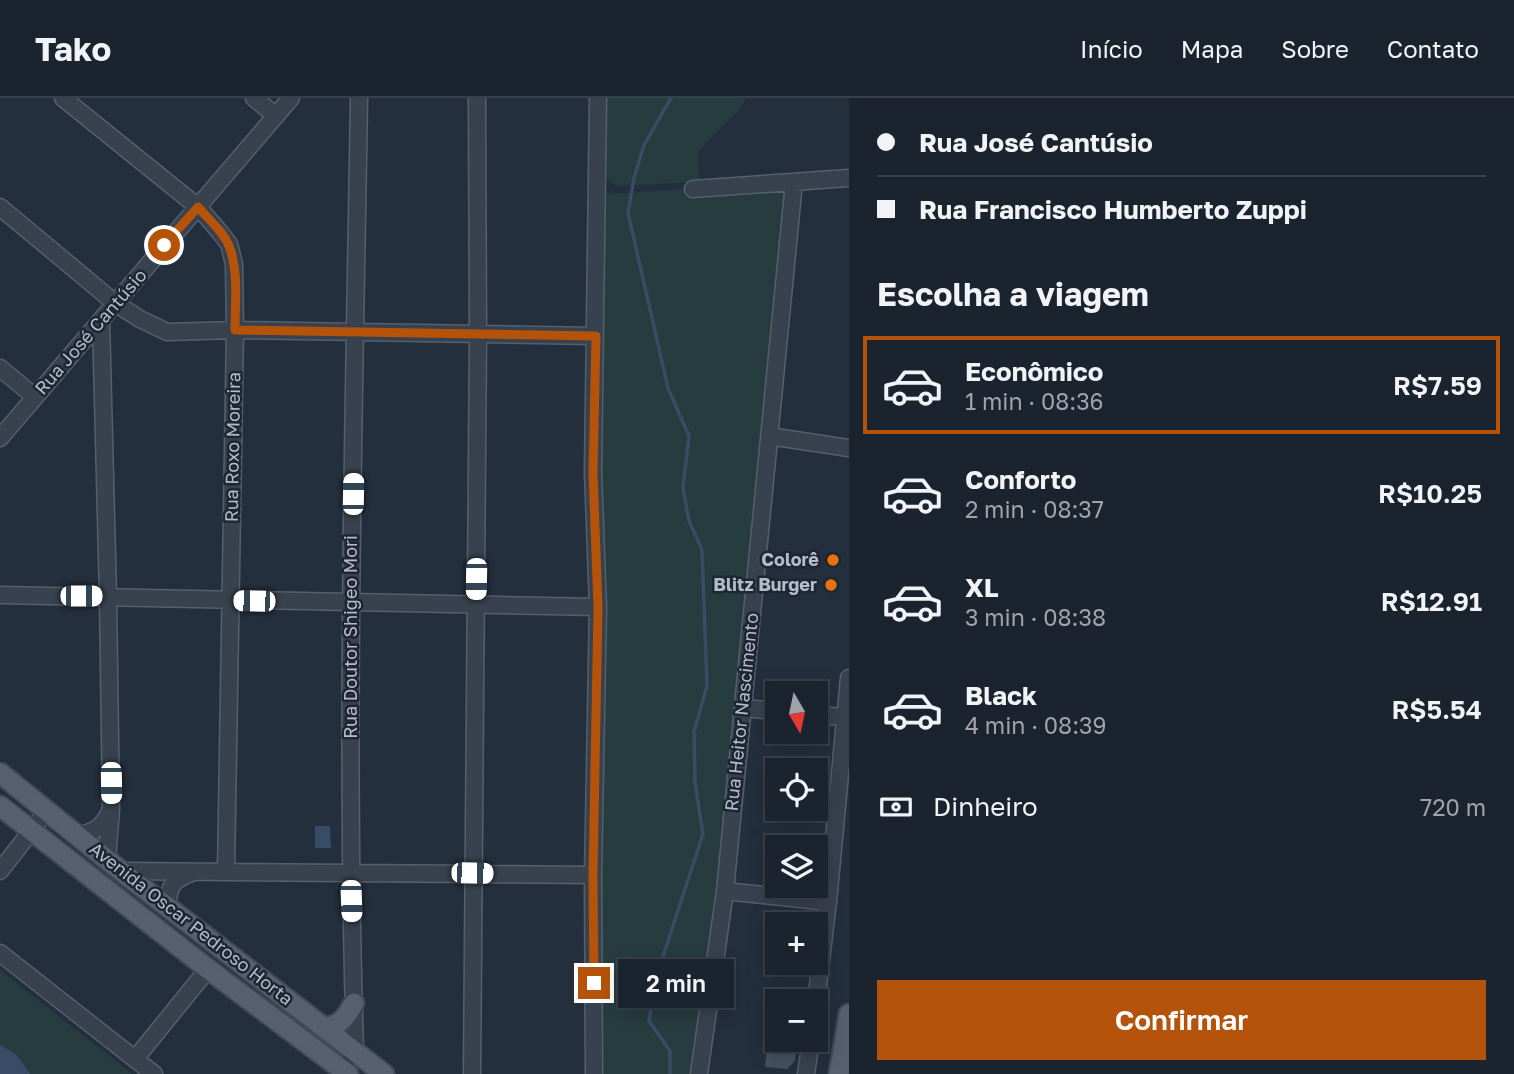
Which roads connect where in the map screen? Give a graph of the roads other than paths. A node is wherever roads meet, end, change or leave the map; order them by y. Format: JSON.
{"nodes":[{"id":1,"x":63,"y":98,"type":"edge"},
{"id":2,"x":254,"y":98,"type":"edge"},
{"id":3,"x":291,"y":98,"type":"edge"},
{"id":4,"x":359,"y":98,"type":"edge"},
{"id":5,"x":477,"y":98,"type":"edge"},
{"id":6,"x":598,"y":98,"type":"edge"},
{"id":7,"x":276,"y":116,"type":"junction"},
{"id":8,"x":849,"y":178,"type":"edge"},
{"id":9,"x":794,"y":182,"type":"junction"},
{"id":10,"x":693,"y":189,"type":"dead end"},
{"id":11,"x":0,"y":207,"type":"edge"},
{"id":12,"x":198,"y":207,"type":"junction"},
{"id":13,"x":115,"y":303,"type":"junction"},
{"id":14,"x":101,"y":320,"type":"junction"},
{"id":15,"x":235,"y":330,"type":"junction"},
{"id":16,"x":356,"y":332,"type":"junction"},
{"id":17,"x":478,"y":336,"type":"junction"},
{"id":18,"x":596,"y":336,"type":"junction"},
{"id":19,"x":0,"y":368,"type":"edge"},
{"id":20,"x":35,"y":397,"type":"junction"},
{"id":21,"x":769,"y":436,"type":"junction"},
{"id":22,"x":0,"y":438,"type":"edge"},
{"id":23,"x":849,"y":448,"type":"edge"},
{"id":24,"x":0,"y":596,"type":"edge"},
{"id":25,"x":108,"y":596,"type":"junction"},
{"id":26,"x":230,"y":601,"type":"junction"},
{"id":27,"x":351,"y":603,"type":"junction"},
{"id":28,"x":476,"y":606,"type":"junction"},
{"id":29,"x":598,"y":607,"type":"junction"},
{"id":30,"x":849,"y":678,"type":"edge"},
{"id":31,"x":743,"y":708,"type":"junction"},
{"id":32,"x":765,"y":710,"type":"edge"},
{"id":33,"x":828,"y":716,"type":"edge"},
{"id":34,"x":845,"y":717,"type":"junction"},
{"id":35,"x":0,"y":773,"type":"edge"},
{"id":36,"x":0,"y":806,"type":"edge"},
{"id":37,"x":111,"y":809,"type":"junction"},
{"id":38,"x":47,"y":811,"type":"junction"},
{"id":39,"x":30,"y":831,"type":"junction"},
{"id":40,"x":78,"y":836,"type":"junction"},
{"id":41,"x":114,"y":865,"type":"junction"},
{"id":42,"x":0,"y":871,"type":"edge"},
{"id":43,"x":196,"y":871,"type":"junction"},
{"id":44,"x":226,"y":872,"type":"junction"},
{"id":45,"x":472,"y":873,"type":"junction"},
{"id":46,"x":350,"y":875,"type":"junction"},
{"id":47,"x":593,"y":876,"type":"junction"},
{"id":48,"x":724,"y":891,"type":"junction"},
{"id":49,"x":828,"y":902,"type":"junction"},
{"id":50,"x":168,"y":907,"type":"junction"},
{"id":51,"x":0,"y":953,"type":"edge"},
{"id":52,"x":208,"y":969,"type":"junction"},
{"id":53,"x":818,"y":989,"type":"edge"},
{"id":54,"x":354,"y":1003,"type":"junction"},
{"id":55,"x":849,"y":1014,"type":"edge"},
{"id":56,"x":326,"y":1028,"type":"junction"},
{"id":57,"x":355,"y":1050,"type":"junction"},
{"id":58,"x":809,"y":1052,"type":"edge"},
{"id":59,"x":135,"y":1059,"type":"junction"},
{"id":60,"x":345,"y":1072,"type":"edge"},
{"id":61,"x":154,"y":1074,"type":"edge"},
{"id":62,"x":384,"y":1074,"type":"edge"},
{"id":63,"x":472,"y":1074,"type":"edge"},
{"id":64,"x":594,"y":1074,"type":"edge"},
{"id":65,"x":699,"y":1074,"type":"edge"},
{"id":66,"x":806,"y":1074,"type":"edge"},
{"id":67,"x":839,"y":1074,"type":"edge"}],
"edges":[{"from":1,"to":12,"type":"street","name":"Rua Roxo Moreira"},
{"from":2,"to":7,"type":"street"},
{"from":3,"to":7,"type":"street","name":"Rua José Cantúsio"},
{"from":4,"to":16,"type":"street","name":"Rua Doutor Shigeo Mori"},
{"from":5,"to":17,"type":"street"},
{"from":6,"to":18,"type":"street"},
{"from":7,"to":12,"type":"street","name":"Rua José Cantúsio"},
{"from":8,"to":9,"type":"street"},
{"from":9,"to":10,"type":"street"},
{"from":9,"to":21,"type":"street","name":"Rua Heitor Nascimento"},
{"from":11,"to":13,"type":"street"},
{"from":12,"to":13,"type":"street","name":"Rua José Cantúsio"},
{"from":12,"to":15,"type":"street","name":"Rua Roxo Moreira"},
{"from":13,"to":14,"type":"street","name":"Rua José Cantúsio"},
{"from":13,"to":15,"type":"street"},
{"from":14,"to":20,"type":"street","name":"Rua José Cantúsio"},
{"from":14,"to":25,"type":"street"},
{"from":15,"to":16,"type":"street"},
{"from":15,"to":26,"type":"street","name":"Rua Roxo Moreira"},
{"from":16,"to":17,"type":"street"},
{"from":16,"to":27,"type":"street","name":"Rua Doutor Shigeo Mori"},
{"from":17,"to":18,"type":"street"},
{"from":17,"to":28,"type":"street"},
{"from":18,"to":29,"type":"street"},
{"from":19,"to":20,"type":"street"},
{"from":20,"to":22,"type":"street","name":"Rua José Cantúsio"},
{"from":21,"to":23,"type":"street"},
{"from":21,"to":31,"type":"street","name":"Rua Heitor Nascimento"},
{"from":24,"to":25,"type":"street"},
{"from":25,"to":26,"type":"street"},
{"from":25,"to":37,"type":"street"},
{"from":26,"to":27,"type":"street"},
{"from":26,"to":44,"type":"street","name":"Rua Roxo Moreira"},
{"from":27,"to":28,"type":"street"},
{"from":27,"to":46,"type":"street","name":"Rua Doutor Shigeo Mori"},
{"from":28,"to":29,"type":"street"},
{"from":28,"to":45,"type":"street"},
{"from":29,"to":47,"type":"street"},
{"from":30,"to":34,"type":"street"},
{"from":31,"to":32,"type":"street"},
{"from":31,"to":48,"type":"street","name":"Rua Heitor Nascimento"},
{"from":33,"to":34,"type":"street"},
{"from":34,"to":49,"type":"street"},
{"from":35,"to":38,"type":"main road","name":"Avenida Oscar Pedroso Horta"},
{"from":36,"to":39,"type":"main road","name":"Avenida Oscar Pedroso Horta"},
{"from":37,"to":40,"type":"street"},
{"from":37,"to":41,"type":"street"},
{"from":38,"to":39,"type":"street"},
{"from":38,"to":40,"type":"main road","name":"Avenida Oscar Pedroso Horta"},
{"from":39,"to":42,"type":"street"},
{"from":39,"to":52,"type":"main road","name":"Avenida Oscar Pedroso Horta"},
{"from":40,"to":41,"type":"main road","name":"Avenida Oscar Pedroso Horta"},
{"from":41,"to":43,"type":"street"},
{"from":41,"to":50,"type":"main road","name":"Avenida Oscar Pedroso Horta"},
{"from":43,"to":44,"type":"street"},
{"from":43,"to":50,"type":"street"},
{"from":44,"to":46,"type":"street"},
{"from":45,"to":46,"type":"street"},
{"from":45,"to":47,"type":"street"},
{"from":45,"to":63,"type":"street"},
{"from":46,"to":54,"type":"street","name":"Rua Doutor Shigeo Mori"},
{"from":47,"to":64,"type":"street"},
{"from":48,"to":49,"type":"street"},
{"from":48,"to":65,"type":"street","name":"Rua Heitor Nascimento"},
{"from":49,"to":53,"type":"street"},
{"from":50,"to":56,"type":"main road","name":"Avenida Oscar Pedroso Horta"},
{"from":51,"to":59,"type":"street"},
{"from":52,"to":59,"type":"street"},
{"from":52,"to":60,"type":"main road","name":"Avenida Oscar Pedroso Horta"},
{"from":54,"to":56,"type":"main road"},
{"from":54,"to":57,"type":"street","name":"Rua Doutor Shigeo Mori"},
{"from":55,"to":67,"type":"main road"},
{"from":56,"to":57,"type":"main road","name":"Avenida Oscar Pedroso Horta"},
{"from":57,"to":60,"type":"street"},
{"from":57,"to":62,"type":"main road","name":"Avenida Oscar Pedroso Horta"},
{"from":58,"to":66,"type":"street"},
{"from":59,"to":61,"type":"street"}]}
